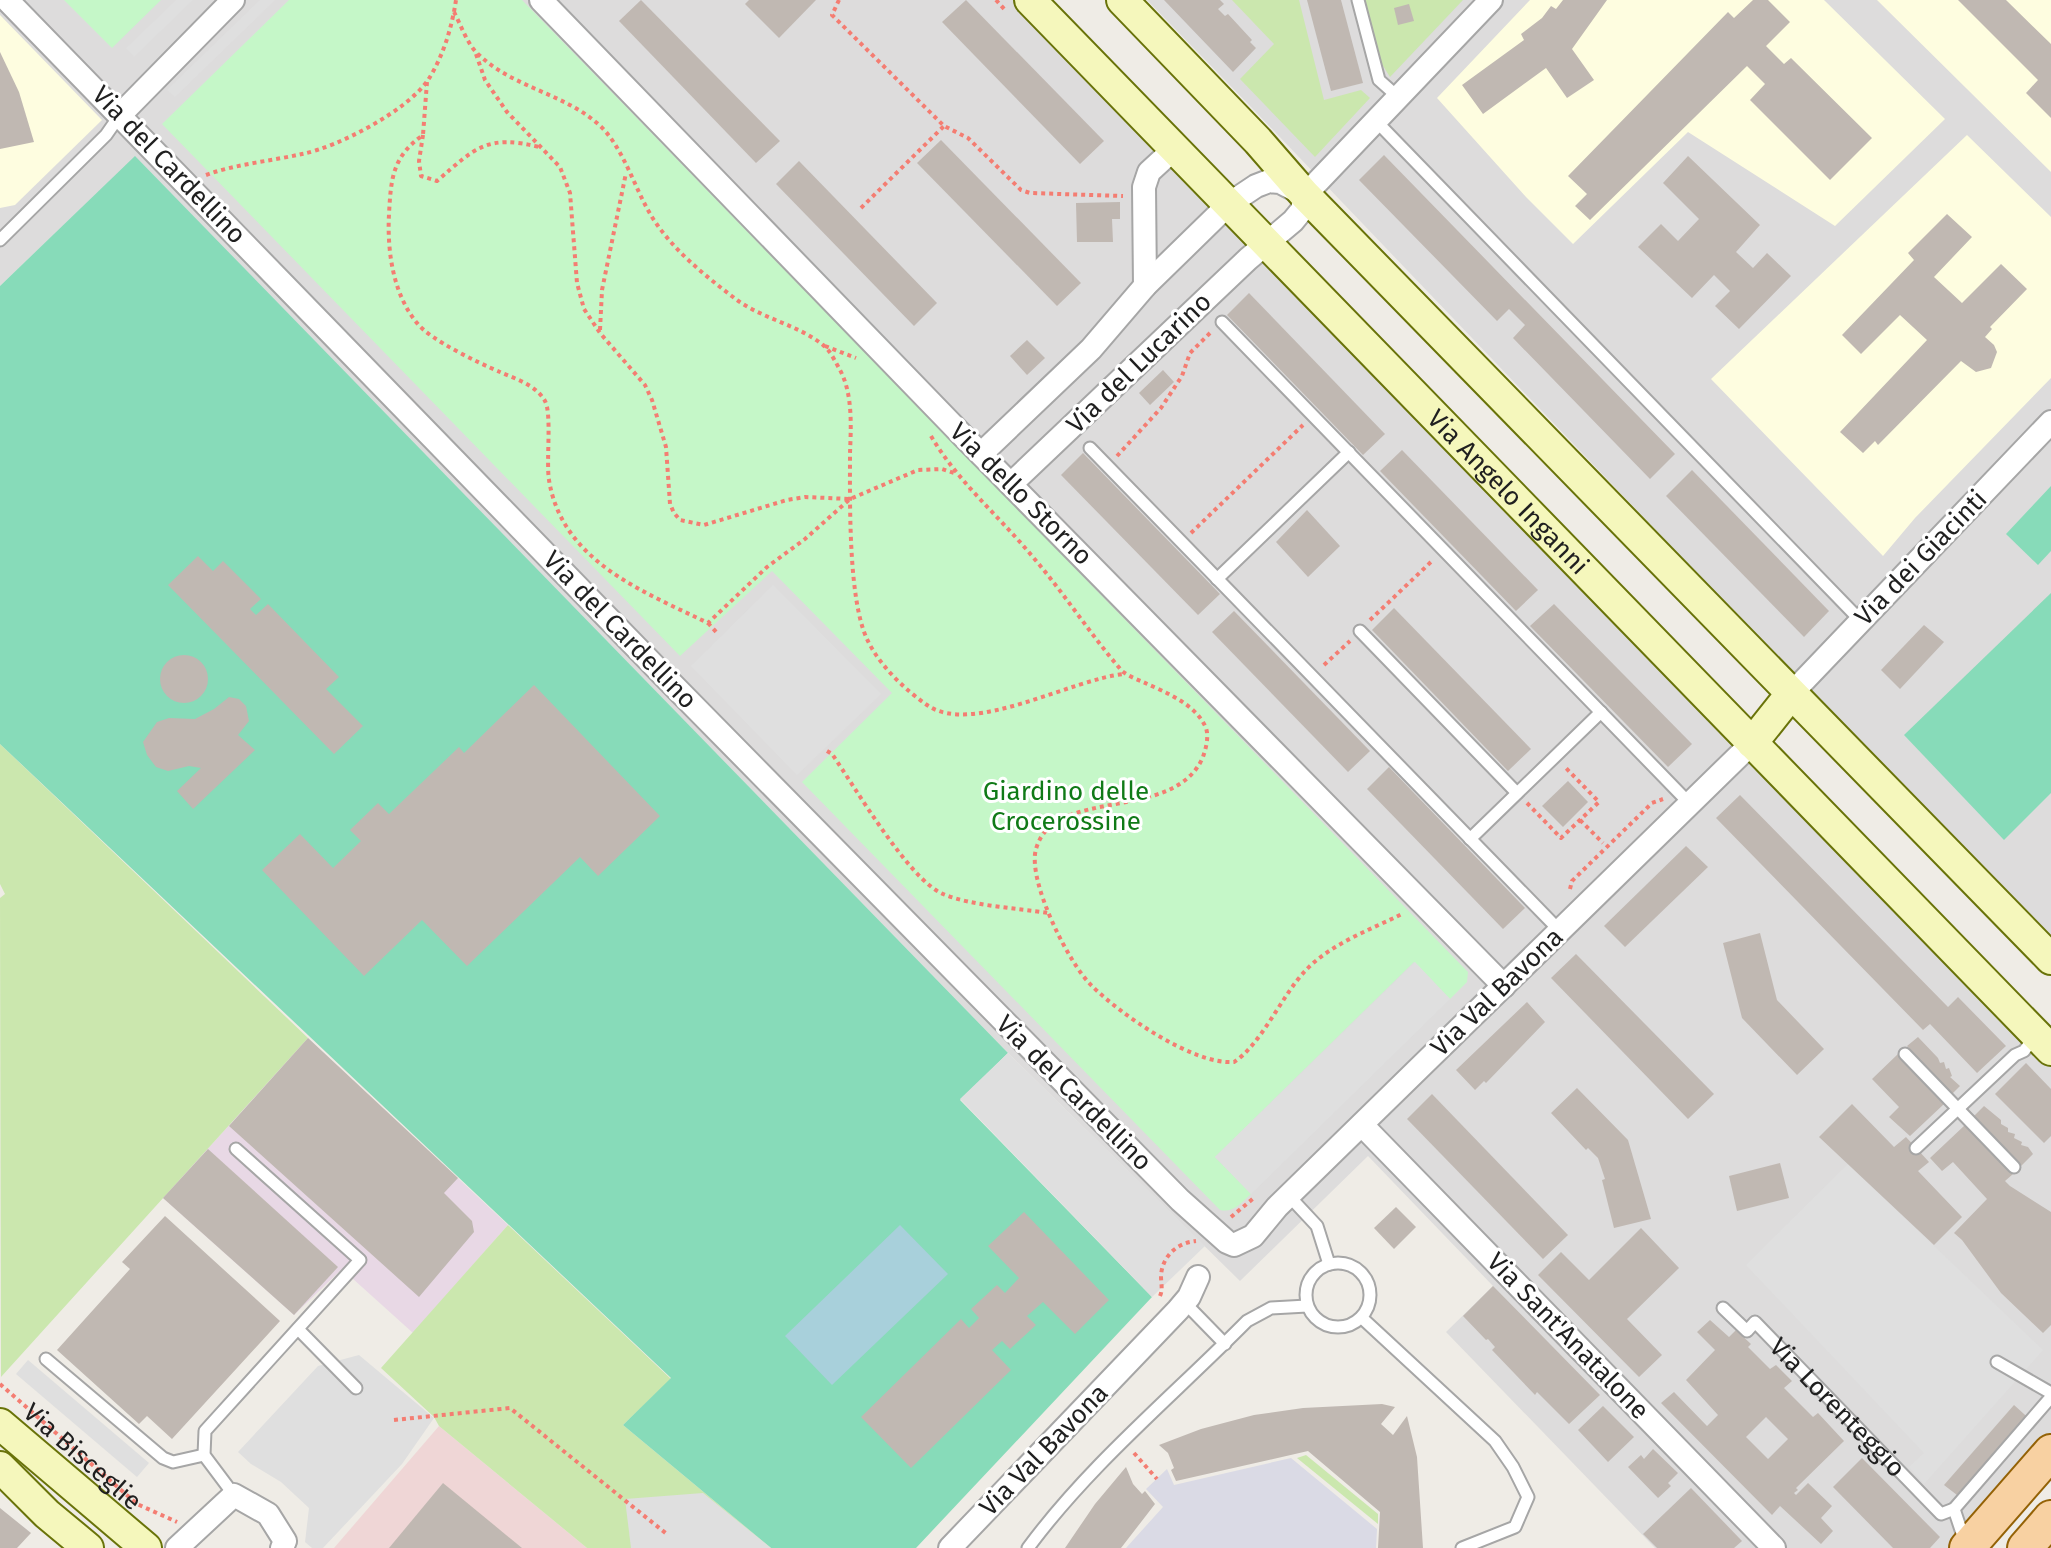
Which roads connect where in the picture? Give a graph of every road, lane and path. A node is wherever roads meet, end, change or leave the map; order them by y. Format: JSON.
{"nodes":[{"id":1,"x":7,"y":0,"type":"edge"},
{"id":2,"x":233,"y":0,"type":"edge"},
{"id":3,"x":456,"y":0,"type":"edge"},
{"id":4,"x":541,"y":0,"type":"edge"},
{"id":5,"x":839,"y":0,"type":"edge"},
{"id":6,"x":1030,"y":0,"type":"edge"},
{"id":7,"x":1122,"y":0,"type":"edge"},
{"id":8,"x":1358,"y":0,"type":"edge"},
{"id":9,"x":1491,"y":0,"type":"edge"},
{"id":10,"x":454,"y":12,"type":"junction"},
{"id":11,"x":476,"y":53,"type":"junction"},
{"id":12,"x":427,"y":82,"type":"junction"},
{"id":13,"x":1398,"y":97,"type":"junction"},
{"id":14,"x":120,"y":115,"type":"junction"},
{"id":15,"x":1376,"y":121,"type":"junction"},
{"id":16,"x":944,"y":126,"type":"junction"},
{"id":17,"x":423,"y":135,"type":"junction"},
{"id":18,"x":542,"y":148,"type":"junction"},
{"id":19,"x":1174,"y":149,"type":"junction"},
{"id":20,"x":627,"y":171,"type":"junction"},
{"id":21,"x":186,"y":184,"type":"junction"},
{"id":22,"x":1305,"y":195,"type":"junction"},
{"id":23,"x":1129,"y":197,"type":"dead end"},
{"id":24,"x":1229,"y":204,"type":"junction"},
{"id":25,"x":861,"y":208,"type":"dead end"},
{"id":26,"x":0,"y":240,"type":"edge"},
{"id":27,"x":1266,"y":242,"type":"junction"},
{"id":28,"x":1145,"y":286,"type":"junction"},
{"id":29,"x":1222,"y":322,"type":"joint"},
{"id":30,"x":600,"y":333,"type":"junction"},
{"id":31,"x":1313,"y":415,"type":"junction"},
{"id":32,"x":2051,"y":422,"type":"edge"},
{"id":33,"x":1090,"y":448,"type":"dead end"},
{"id":34,"x":1349,"y":452,"type":"junction"},
{"id":35,"x":981,"y":454,"type":"junction"},
{"id":36,"x":1108,"y":466,"type":"junction"},
{"id":37,"x":1011,"y":484,"type":"junction"},
{"id":38,"x":850,"y":499,"type":"junction"},
{"id":39,"x":1182,"y":542,"type":"junction"},
{"id":40,"x":1443,"y":550,"type":"junction"},
{"id":41,"x":1217,"y":579,"type":"junction"},
{"id":42,"x":1861,"y":621,"type":"junction"},
{"id":43,"x":708,"y":623,"type":"junction"},
{"id":44,"x":1360,"y":631,"type":"junction"},
{"id":45,"x":717,"y":633,"type":"dead end"},
{"id":46,"x":1125,"y":674,"type":"junction"},
{"id":47,"x":1312,"y":677,"type":"junction"},
{"id":48,"x":1791,"y":694,"type":"junction"},
{"id":49,"x":1601,"y":712,"type":"junction"},
{"id":50,"x":1752,"y":743,"type":"junction"},
{"id":51,"x":827,"y":751,"type":"dead end"},
{"id":52,"x":1555,"y":756,"type":"junction"},
{"id":53,"x":1674,"y":787,"type":"junction"},
{"id":54,"x":1517,"y":793,"type":"junction"},
{"id":55,"x":1690,"y":804,"type":"junction"},
{"id":56,"x":1580,"y":820,"type":"junction"},
{"id":57,"x":1470,"y":839,"type":"junction"},
{"id":58,"x":1603,"y":843,"type":"dead end"},
{"id":59,"x":1409,"y":911,"type":"dead end"},
{"id":60,"x":1048,"y":913,"type":"junction"},
{"id":61,"x":1543,"y":914,"type":"junction"},
{"id":62,"x":1560,"y":931,"type":"junction"},
{"id":63,"x":2051,"y":959,"type":"edge"},
{"id":64,"x":1504,"y":986,"type":"junction"},
{"id":65,"x":2044,"y":1042,"type":"edge"},
{"id":66,"x":1905,"y":1054,"type":"dead end"},
{"id":67,"x":1959,"y":1110,"type":"junction"},
{"id":68,"x":1362,"y":1125,"type":"junction"},
{"id":69,"x":1916,"y":1148,"type":"dead end"},
{"id":70,"x":236,"y":1149,"type":"dead end"},
{"id":71,"x":2014,"y":1167,"type":"dead end"},
{"id":72,"x":1283,"y":1201,"type":"junction"},
{"id":73,"x":1244,"y":1242,"type":"joint"},
{"id":74,"x":1329,"y":1264,"type":"junction"},
{"id":75,"x":1198,"y":1277,"type":"dead end"},
{"id":76,"x":1184,"y":1302,"type":"junction"},
{"id":77,"x":1307,"y":1306,"type":"junction"},
{"id":78,"x":1723,"y":1308,"type":"dead end"},
{"id":79,"x":1362,"y":1318,"type":"junction"},
{"id":80,"x":298,"y":1329,"type":"junction"},
{"id":81,"x":1225,"y":1344,"type":"junction"},
{"id":82,"x":46,"y":1359,"type":"dead end"},
{"id":83,"x":1997,"y":1362,"type":"dead end"},
{"id":84,"x":0,"y":1384,"type":"edge"},
{"id":85,"x":356,"y":1388,"type":"dead end"},
{"id":86,"x":2051,"y":1395,"type":"edge"},
{"id":87,"x":394,"y":1420,"type":"dead end"},
{"id":88,"x":0,"y":1424,"type":"edge"},
{"id":89,"x":1125,"y":1441,"type":"junction"},
{"id":90,"x":2051,"y":1452,"type":"edge"},
{"id":91,"x":204,"y":1455,"type":"junction"},
{"id":92,"x":0,"y":1467,"type":"edge"},
{"id":93,"x":1157,"y":1479,"type":"dead end"},
{"id":94,"x":234,"y":1495,"type":"junction"},
{"id":95,"x":1954,"y":1509,"type":"junction"},
{"id":96,"x":2051,"y":1518,"type":"edge"},
{"id":97,"x":173,"y":1519,"type":"dead end"},
{"id":98,"x":668,"y":1535,"type":"dead end"},
{"id":99,"x":284,"y":1544,"type":"edge"},
{"id":100,"x":88,"y":1548,"type":"edge"},
{"id":101,"x":146,"y":1548,"type":"edge"},
{"id":102,"x":177,"y":1548,"type":"edge"},
{"id":103,"x":950,"y":1548,"type":"edge"},
{"id":104,"x":1028,"y":1548,"type":"edge"},
{"id":105,"x":1462,"y":1548,"type":"edge"},
{"id":106,"x":1774,"y":1548,"type":"edge"},
{"id":107,"x":1967,"y":1548,"type":"edge"},
{"id":108,"x":2025,"y":1548,"type":"edge"}],
"edges":[{"from":1,"to":14,"type":"street","name":"Via del Cardellino"},
{"from":2,"to":14,"type":"street"},
{"from":3,"to":10,"type":"path"},
{"from":4,"to":35,"type":"street","name":"Via dello Storno"},
{"from":5,"to":16,"type":"path"},
{"from":6,"to":19,"type":"street","name":"Via Angelo Inganni"},
{"from":7,"to":22,"type":"street"},
{"from":8,"to":13,"type":"lane"},
{"from":9,"to":13,"type":"street"},
{"from":10,"to":11,"type":"path"},
{"from":10,"to":12,"type":"path"},
{"from":11,"to":18,"type":"path"},
{"from":11,"to":20,"type":"path"},
{"from":12,"to":17,"type":"path"},
{"from":12,"to":21,"type":"path"},
{"from":13,"to":15,"type":"street"},
{"from":14,"to":21,"type":"street","name":"Via del Cardellino"},
{"from":14,"to":26,"type":"lane"},
{"from":15,"to":22,"type":"street"},
{"from":15,"to":42,"type":"lane"},
{"from":16,"to":23,"type":"path"},
{"from":16,"to":25,"type":"path"},
{"from":17,"to":18,"type":"path"},
{"from":17,"to":43,"type":"path"},
{"from":18,"to":30,"type":"path"},
{"from":19,"to":24,"type":"street","name":"Via Angelo Inganni"},
{"from":19,"to":28,"type":"street","name":"Via del Lucarino"},
{"from":20,"to":30,"type":"path"},
{"from":20,"to":38,"type":"path"},
{"from":21,"to":73,"type":"street","name":"Via del Cardellino"},
{"from":22,"to":24,"type":"street"},
{"from":22,"to":27,"type":"street"},
{"from":22,"to":48,"type":"street"},
{"from":24,"to":27,"type":"street","name":"Via Angelo Inganni"},
{"from":24,"to":28,"type":"street","name":"Via del Lucarino"},
{"from":27,"to":37,"type":"street","name":"Via del Lucarino"},
{"from":27,"to":50,"type":"street","name":"Via Angelo Inganni"},
{"from":28,"to":35,"type":"street","name":"Via del Lucarino"},
{"from":29,"to":31,"type":"lane"},
{"from":29,"to":36,"type":"path"},
{"from":30,"to":38,"type":"path"},
{"from":31,"to":34,"type":"lane"},
{"from":31,"to":39,"type":"path"},
{"from":32,"to":42,"type":"street","name":"Via dei Giacinti"},
{"from":33,"to":36,"type":"lane"},
{"from":34,"to":40,"type":"lane"},
{"from":34,"to":41,"type":"lane"},
{"from":35,"to":37,"type":"street","name":"Via dello Storno"},
{"from":36,"to":39,"type":"lane"},
{"from":37,"to":64,"type":"street","name":"Via dello Storno"},
{"from":38,"to":43,"type":"path"},
{"from":38,"to":46,"type":"path"},
{"from":38,"to":46,"type":"path"},
{"from":39,"to":41,"type":"lane"},
{"from":40,"to":44,"type":"path"},
{"from":40,"to":49,"type":"lane"},
{"from":41,"to":47,"type":"lane"},
{"from":42,"to":48,"type":"street","name":"Via dei Giacinti"},
{"from":43,"to":45,"type":"path"},
{"from":44,"to":47,"type":"path"},
{"from":44,"to":54,"type":"lane"},
{"from":46,"to":60,"type":"path"},
{"from":47,"to":57,"type":"lane"},
{"from":48,"to":50,"type":"street"},
{"from":48,"to":63,"type":"street"},
{"from":49,"to":52,"type":"lane"},
{"from":49,"to":53,"type":"lane"},
{"from":50,"to":55,"type":"street","name":"Via Val Bavona"},
{"from":50,"to":65,"type":"street","name":"Via Angelo Inganni"},
{"from":51,"to":60,"type":"path"},
{"from":52,"to":54,"type":"lane"},
{"from":52,"to":56,"type":"path"},
{"from":53,"to":55,"type":"lane"},
{"from":53,"to":61,"type":"path","name":"Via Val Bavona"},
{"from":54,"to":56,"type":"path"},
{"from":54,"to":57,"type":"lane"},
{"from":55,"to":62,"type":"street","name":"Via Val Bavona"},
{"from":56,"to":58,"type":"path"},
{"from":57,"to":61,"type":"lane"},
{"from":59,"to":60,"type":"path"},
{"from":61,"to":62,"type":"lane"},
{"from":62,"to":64,"type":"street","name":"Via Val Bavona"},
{"from":64,"to":68,"type":"street","name":"Via Val Bavona"},
{"from":65,"to":67,"type":"lane"},
{"from":66,"to":67,"type":"lane"},
{"from":67,"to":69,"type":"lane"},
{"from":67,"to":71,"type":"lane"},
{"from":68,"to":72,"type":"street","name":"Via Val Bavona"},
{"from":68,"to":106,"type":"street","name":"Via Sant'Anatalone"},
{"from":70,"to":80,"type":"lane"},
{"from":72,"to":73,"type":"street","name":"Via Val Bavona"},
{"from":72,"to":74,"type":"lane"},
{"from":74,"to":77,"type":"lane"},
{"from":74,"to":79,"type":"lane"},
{"from":75,"to":76,"type":"street","name":"Via Val Bavona"},
{"from":76,"to":81,"type":"lane"},
{"from":76,"to":103,"type":"street","name":"Via Val Bavona"},
{"from":77,"to":79,"type":"lane"},
{"from":77,"to":81,"type":"lane"},
{"from":78,"to":95,"type":"lane","name":"Via Lorenteggio"},
{"from":79,"to":105,"type":"lane"},
{"from":80,"to":85,"type":"lane"},
{"from":80,"to":91,"type":"lane"},
{"from":81,"to":89,"type":"lane"},
{"from":82,"to":91,"type":"lane"},
{"from":83,"to":86,"type":"lane"},
{"from":84,"to":97,"type":"path","name":"Via Bisceglie"},
{"from":86,"to":95,"type":"lane"},
{"from":87,"to":98,"type":"path"},
{"from":88,"to":101,"type":"street","name":"Via Bisceglie"},
{"from":89,"to":93,"type":"path"},
{"from":89,"to":104,"type":"lane"},
{"from":90,"to":107,"type":"main road"},
{"from":91,"to":94,"type":"lane"},
{"from":92,"to":100,"type":"street"},
{"from":94,"to":99,"type":"street"},
{"from":94,"to":102,"type":"street"},
{"from":95,"to":107,"type":"lane"},
{"from":96,"to":108,"type":"main road"}]}
